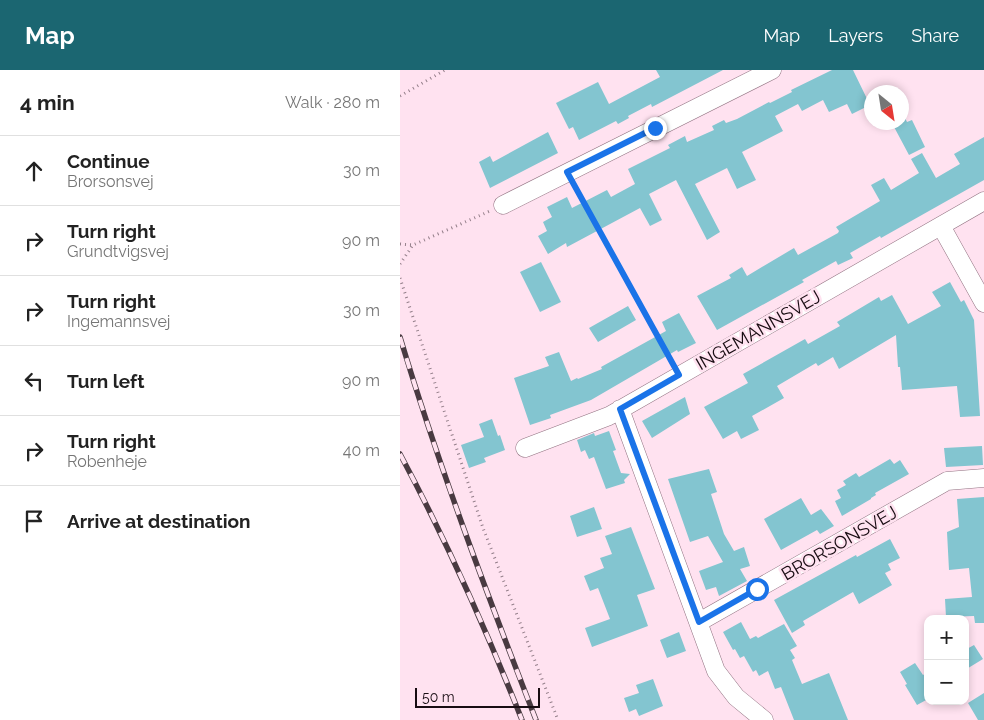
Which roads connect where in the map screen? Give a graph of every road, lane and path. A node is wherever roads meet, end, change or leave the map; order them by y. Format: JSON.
{"nodes":[{"id":1,"x":445,"y":70,"type":"edge"},
{"id":2,"x":772,"y":70,"type":"edge"},
{"id":3,"x":400,"y":96,"type":"edge"},
{"id":4,"x":567,"y":172,"type":"junction"},
{"id":5,"x":984,"y":201,"type":"edge"},
{"id":6,"x":503,"y":205,"type":"joint"},
{"id":7,"x":940,"y":226,"type":"junction"},
{"id":8,"x":400,"y":244,"type":"edge"},
{"id":9,"x":413,"y":245,"type":"junction"},
{"id":10,"x":400,"y":264,"type":"edge"},
{"id":11,"x":400,"y":278,"type":"edge"},
{"id":12,"x":984,"y":303,"type":"edge"},
{"id":13,"x":679,"y":375,"type":"junction"},
{"id":14,"x":620,"y":409,"type":"junction"},
{"id":15,"x":525,"y":448,"type":"dead end"},
{"id":16,"x":984,"y":478,"type":"edge"},
{"id":17,"x":699,"y":622,"type":"junction"},
{"id":18,"x":558,"y":720,"type":"edge"},
{"id":19,"x":764,"y":720,"type":"edge"}],
"edges":[{"from":1,"to":3,"type":"path"},
{"from":2,"to":4,"type":"street"},
{"from":4,"to":6,"type":"street"},
{"from":4,"to":13,"type":"path"},
{"from":5,"to":7,"type":"street","name":"INGEMANNSVEJ"},
{"from":6,"to":9,"type":"path"},
{"from":7,"to":12,"type":"street"},
{"from":7,"to":13,"type":"street","name":"INGEMANNSVEJ"},
{"from":8,"to":9,"type":"path"},
{"from":9,"to":10,"type":"path"},
{"from":11,"to":18,"type":"path"},
{"from":13,"to":14,"type":"street","name":"INGEMANNSVEJ"},
{"from":14,"to":15,"type":"street","name":"INGEMANNSVEJ"},
{"from":14,"to":17,"type":"street"},
{"from":16,"to":17,"type":"street","name":"BRORSONSVEJ"},
{"from":17,"to":19,"type":"street"}]}
